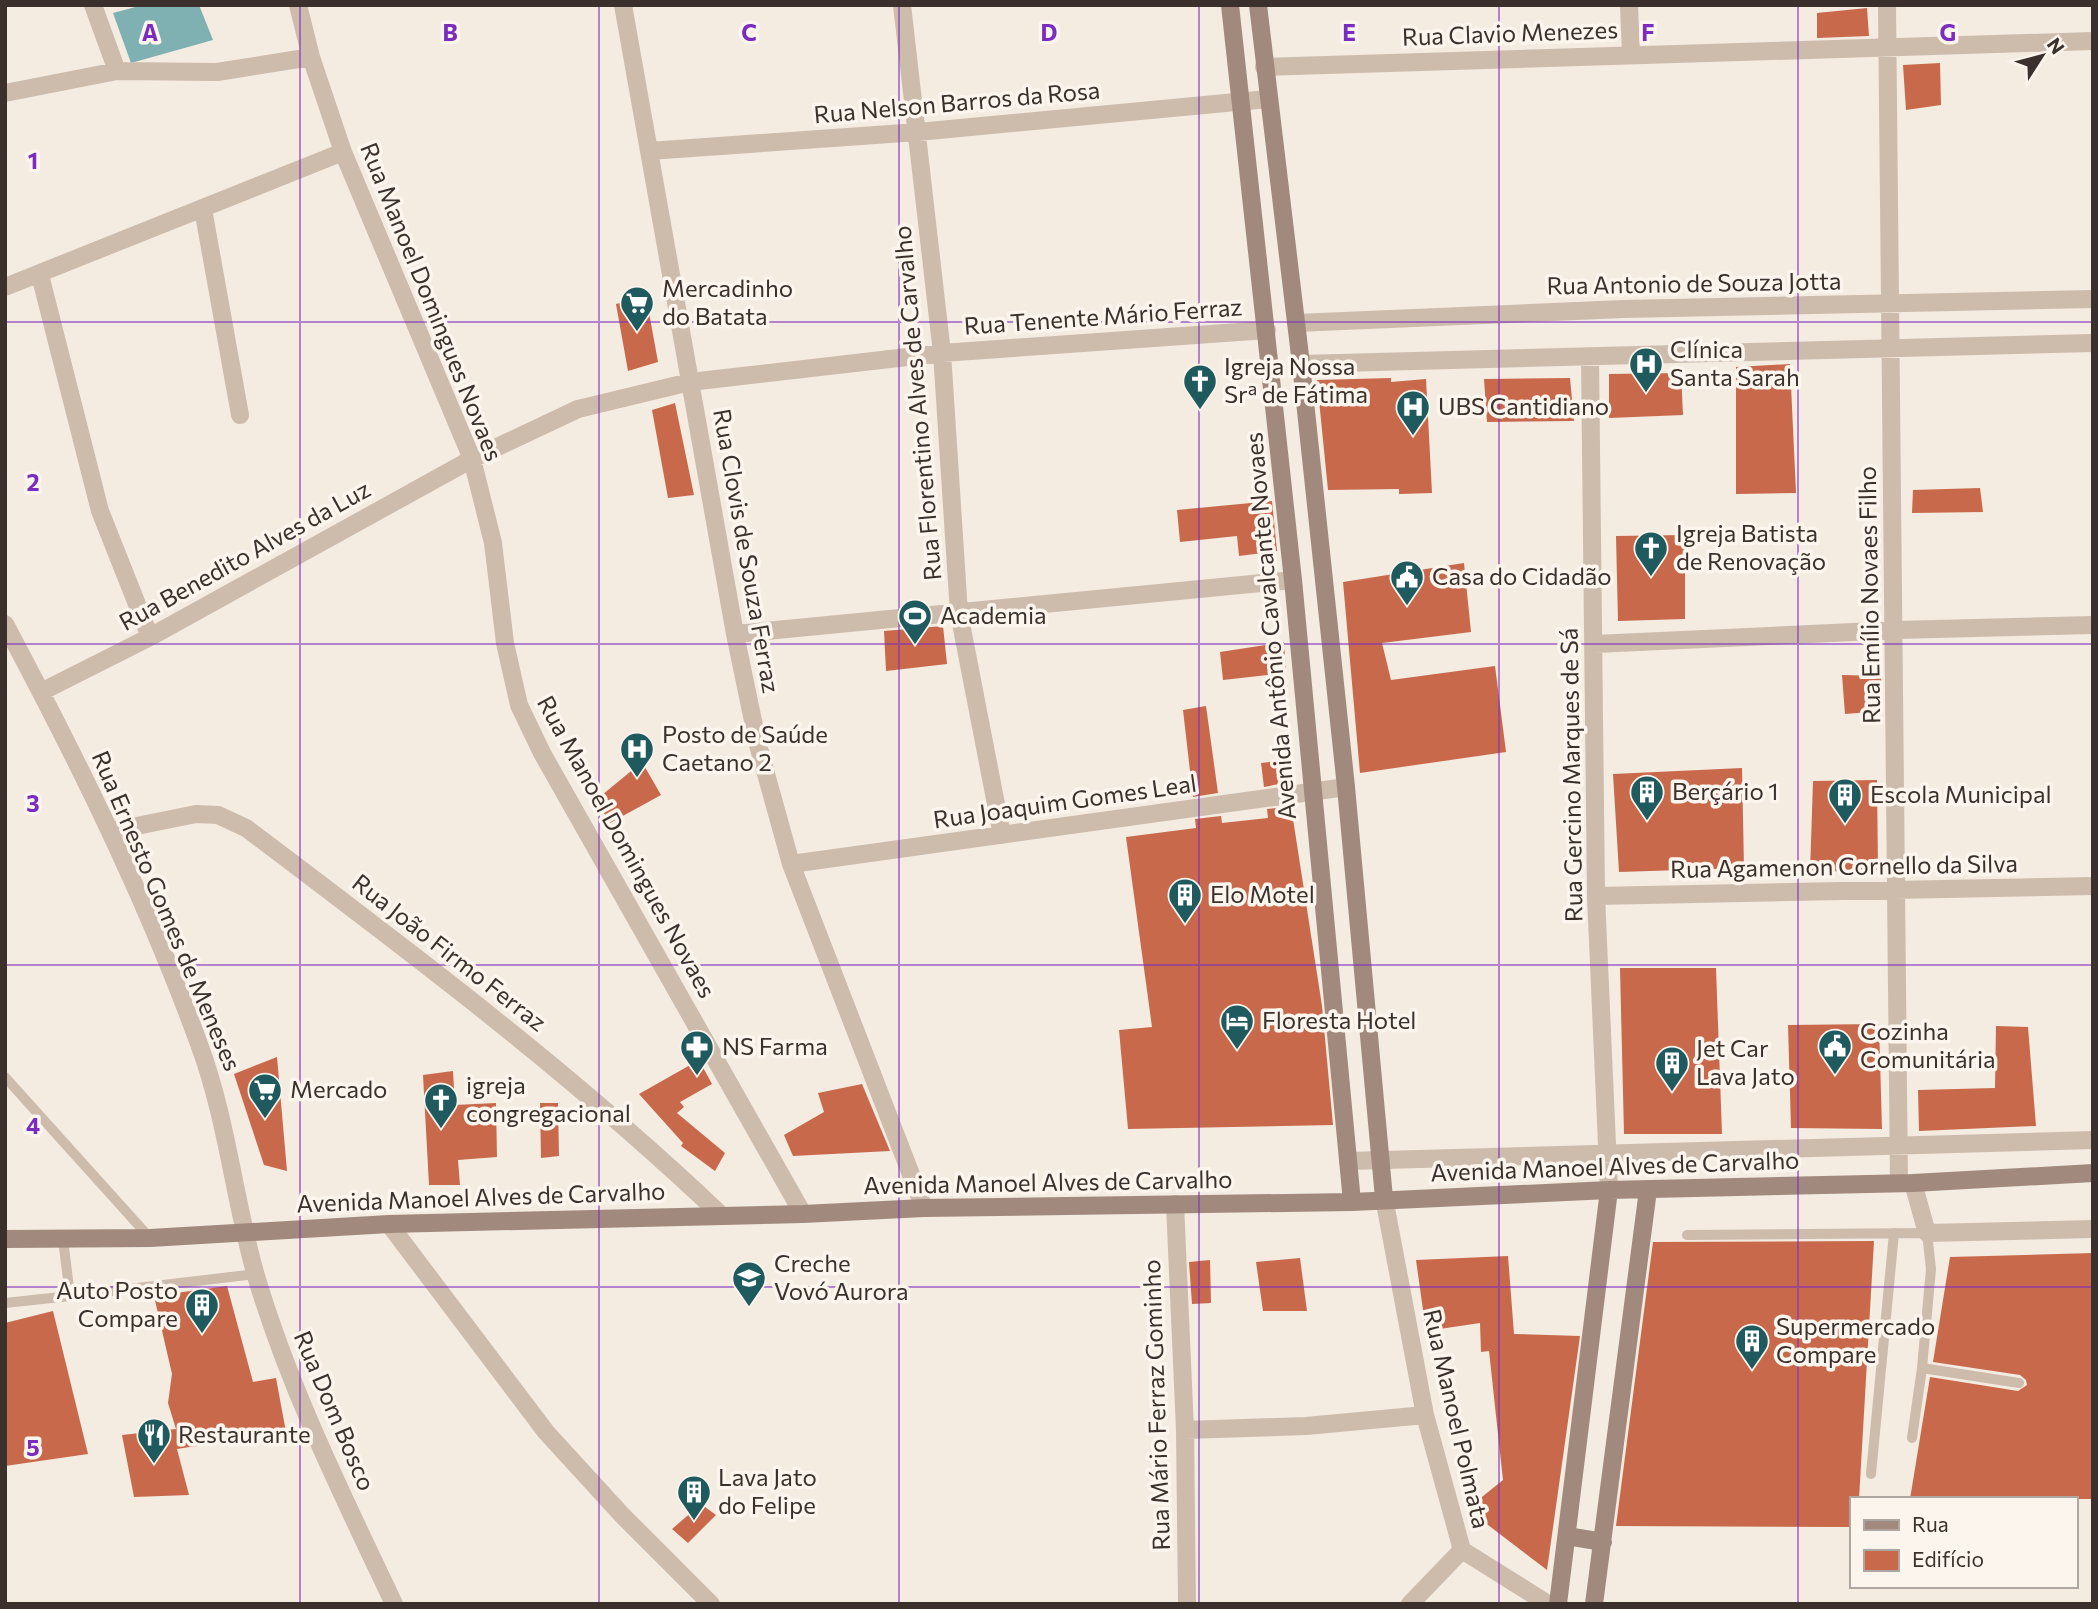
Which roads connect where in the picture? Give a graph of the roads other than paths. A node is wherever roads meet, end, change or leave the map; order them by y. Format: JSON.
{"nodes":[{"id":1,"x":93,"y":5,"type":"edge"},
{"id":2,"x":623,"y":5,"type":"edge"},
{"id":3,"x":901,"y":5,"type":"edge"},
{"id":4,"x":1230,"y":5,"type":"edge"},
{"id":5,"x":1258,"y":5,"type":"edge"},
{"id":6,"x":1629,"y":5,"type":"edge"},
{"id":7,"x":1888,"y":5,"type":"edge"},
{"id":8,"x":303,"y":6,"type":"edge"},
{"id":9,"x":2093,"y":41,"type":"edge"},
{"id":10,"x":1889,"y":46,"type":"junction"},
{"id":11,"x":1631,"y":54,"type":"junction"},
{"id":12,"x":311,"y":58,"type":"junction"},
{"id":13,"x":1264,"y":67,"type":"junction"},
{"id":14,"x":117,"y":71,"type":"junction"},
{"id":15,"x":5,"y":93,"type":"edge"},
{"id":16,"x":1268,"y":99,"type":"junction"},
{"id":17,"x":1242,"y":103,"type":"junction"},
{"id":18,"x":918,"y":132,"type":"junction"},
{"id":19,"x":649,"y":151,"type":"junction"},
{"id":20,"x":343,"y":152,"type":"junction"},
{"id":21,"x":203,"y":209,"type":"junction"},
{"id":22,"x":40,"y":275,"type":"junction"},
{"id":23,"x":5,"y":287,"type":"edge"},
{"id":24,"x":2093,"y":299,"type":"edge"},
{"id":25,"x":1892,"y":305,"type":"junction"},
{"id":26,"x":1296,"y":323,"type":"junction"},
{"id":27,"x":1267,"y":330,"type":"junction"},
{"id":28,"x":2093,"y":343,"type":"edge"},
{"id":29,"x":1891,"y":348,"type":"junction"},
{"id":30,"x":942,"y":352,"type":"junction"},
{"id":31,"x":1590,"y":358,"type":"junction"},
{"id":32,"x":1301,"y":364,"type":"junction"},
{"id":33,"x":690,"y":382,"type":"junction"},
{"id":34,"x":240,"y":415,"type":"dead end"},
{"id":35,"x":471,"y":459,"type":"junction"},
{"id":36,"x":1293,"y":580,"type":"junction"},
{"id":37,"x":959,"y":612,"type":"junction"},
{"id":38,"x":5,"y":624,"type":"edge"},
{"id":39,"x":2093,"y":625,"type":"edge"},
{"id":40,"x":1895,"y":630,"type":"junction"},
{"id":41,"x":735,"y":634,"type":"junction"},
{"id":42,"x":150,"y":637,"type":"junction"},
{"id":43,"x":1595,"y":644,"type":"junction"},
{"id":44,"x":1299,"y":645,"type":"junction"},
{"id":45,"x":1330,"y":645,"type":"junction"},
{"id":46,"x":41,"y":692,"type":"junction"},
{"id":47,"x":1346,"y":787,"type":"junction"},
{"id":48,"x":1312,"y":793,"type":"junction"},
{"id":49,"x":112,"y":831,"type":"junction"},
{"id":50,"x":1002,"y":835,"type":"junction"},
{"id":51,"x":791,"y":864,"type":"junction"},
{"id":52,"x":2093,"y":886,"type":"edge"},
{"id":53,"x":1895,"y":891,"type":"junction"},
{"id":54,"x":1596,"y":896,"type":"junction"},
{"id":55,"x":5,"y":1077,"type":"edge"},
{"id":56,"x":2093,"y":1140,"type":"edge"},
{"id":57,"x":1900,"y":1144,"type":"junction"},
{"id":58,"x":1608,"y":1154,"type":"junction"},
{"id":59,"x":1379,"y":1158,"type":"junction"},
{"id":60,"x":1348,"y":1161,"type":"junction"},
{"id":61,"x":2093,"y":1173,"type":"edge"},
{"id":62,"x":1906,"y":1183,"type":"junction"},
{"id":63,"x":1609,"y":1190,"type":"junction"},
{"id":64,"x":1648,"y":1190,"type":"junction"},
{"id":65,"x":1384,"y":1198,"type":"junction"},
{"id":66,"x":1352,"y":1202,"type":"junction"},
{"id":67,"x":1175,"y":1204,"type":"junction"},
{"id":68,"x":924,"y":1208,"type":"junction"},
{"id":69,"x":721,"y":1214,"type":"junction"},
{"id":70,"x":803,"y":1214,"type":"junction"},
{"id":71,"x":389,"y":1224,"type":"junction"},
{"id":72,"x":2093,"y":1229,"type":"edge"},
{"id":73,"x":247,"y":1230,"type":"junction"},
{"id":74,"x":1894,"y":1233,"type":"junction"},
{"id":75,"x":1927,"y":1233,"type":"junction"},
{"id":76,"x":1687,"y":1235,"type":"dead end"},
{"id":77,"x":150,"y":1238,"type":"junction"},
{"id":78,"x":5,"y":1239,"type":"edge"},
{"id":79,"x":63,"y":1239,"type":"junction"},
{"id":80,"x":256,"y":1273,"type":"junction"},
{"id":81,"x":70,"y":1296,"type":"junction"},
{"id":82,"x":5,"y":1303,"type":"edge"},
{"id":83,"x":1922,"y":1368,"type":"junction"},
{"id":84,"x":2019,"y":1383,"type":"dead end"},
{"id":85,"x":1425,"y":1415,"type":"junction"},
{"id":86,"x":1185,"y":1430,"type":"junction"},
{"id":87,"x":1912,"y":1438,"type":"dead end"},
{"id":88,"x":1871,"y":1474,"type":"dead end"},
{"id":89,"x":1567,"y":1536,"type":"junction"},
{"id":90,"x":1603,"y":1542,"type":"junction"},
{"id":91,"x":1462,"y":1550,"type":"junction"},
{"id":92,"x":394,"y":1604,"type":"edge"},
{"id":93,"x":711,"y":1604,"type":"edge"},
{"id":94,"x":1187,"y":1604,"type":"edge"},
{"id":95,"x":1410,"y":1604,"type":"edge"},
{"id":96,"x":1548,"y":1604,"type":"edge"},
{"id":97,"x":1558,"y":1604,"type":"edge"},
{"id":98,"x":1594,"y":1604,"type":"edge"}],
"edges":[{"from":1,"to":14,"type":"street"},
{"from":2,"to":19,"type":"street","name":"Rua Clovis de Souza Ferraz"},
{"from":3,"to":18,"type":"street","name":"Rua Florentino Alves de Carvalho"},
{"from":4,"to":17,"type":"street","name":"Avenida Antônio Cavalcante Novaes"},
{"from":5,"to":13,"type":"street"},
{"from":6,"to":11,"type":"street"},
{"from":7,"to":10,"type":"street","name":"Rua Emílio Novaes Filho"},
{"from":8,"to":12,"type":"street","name":"Rua Manoel Domingues Novaes"},
{"from":9,"to":10,"type":"street","name":"Rua Clavio Menezes"},
{"from":10,"to":11,"type":"street","name":"Rua Clavio Menezes"},
{"from":10,"to":25,"type":"street","name":"Rua Emílio Novaes Filho"},
{"from":11,"to":13,"type":"street","name":"Rua Clavio Menezes"},
{"from":12,"to":14,"type":"street"},
{"from":12,"to":20,"type":"street","name":"Rua Manoel Domingues Novaes"},
{"from":13,"to":16,"type":"street"},
{"from":14,"to":15,"type":"street"},
{"from":16,"to":17,"type":"street","name":"Rua Nelson Barros da Rosa"},
{"from":16,"to":26,"type":"street"},
{"from":17,"to":18,"type":"street","name":"Rua Nelson Barros da Rosa"},
{"from":17,"to":27,"type":"street","name":"Avenida Antônio Cavalcante Novaes"},
{"from":18,"to":19,"type":"street","name":"Rua Nelson Barros da Rosa"},
{"from":18,"to":30,"type":"street","name":"Rua Florentino Alves de Carvalho"},
{"from":19,"to":33,"type":"street","name":"Rua Clovis de Souza Ferraz"},
{"from":20,"to":21,"type":"street"},
{"from":20,"to":35,"type":"street","name":"Rua Manoel Domingues Novaes"},
{"from":21,"to":22,"type":"street"},
{"from":21,"to":34,"type":"street"},
{"from":22,"to":23,"type":"street"},
{"from":22,"to":42,"type":"street"},
{"from":24,"to":25,"type":"street","name":"Rua Antonio de Souza Jotta"},
{"from":25,"to":26,"type":"street","name":"Rua Antonio de Souza Jotta"},
{"from":25,"to":29,"type":"street","name":"Rua Emílio Novaes Filho"},
{"from":26,"to":32,"type":"street"},
{"from":27,"to":30,"type":"street","name":"Rua Tenente Mário Ferraz"},
{"from":27,"to":36,"type":"street","name":"Avenida Antônio Cavalcante Novaes"},
{"from":28,"to":29,"type":"street"},
{"from":29,"to":31,"type":"street"},
{"from":29,"to":40,"type":"street","name":"Rua Emílio Novaes Filho"},
{"from":30,"to":33,"type":"street","name":"Rua Tenente Mário Ferraz"},
{"from":30,"to":37,"type":"street","name":"Rua Florentino Alves de Carvalho"},
{"from":31,"to":32,"type":"street"},
{"from":31,"to":43,"type":"street","name":"Rua Gercino Marques de Sá"},
{"from":32,"to":45,"type":"street"},
{"from":33,"to":35,"type":"street","name":"Rua Benedito Alves da Luz"},
{"from":33,"to":41,"type":"street","name":"Rua Clovis de Souza Ferraz"},
{"from":35,"to":42,"type":"street","name":"Rua Benedito Alves da Luz"},
{"from":35,"to":70,"type":"street","name":"Rua Manoel Domingues Novaes"},
{"from":36,"to":37,"type":"street"},
{"from":36,"to":44,"type":"street","name":"Avenida Antônio Cavalcante Novaes"},
{"from":37,"to":41,"type":"street"},
{"from":37,"to":50,"type":"street","name":"Rua Florentino Alves de Carvalho"},
{"from":38,"to":46,"type":"street","name":"Rua Ernesto Gomes de Meneses"},
{"from":39,"to":40,"type":"street"},
{"from":40,"to":43,"type":"street"},
{"from":40,"to":53,"type":"street","name":"Rua Emílio Novaes Filho"},
{"from":41,"to":51,"type":"street","name":"Rua Clovis de Souza Ferraz"},
{"from":42,"to":46,"type":"street","name":"Rua Benedito Alves da Luz"},
{"from":43,"to":54,"type":"street","name":"Rua Gercino Marques de Sá"},
{"from":44,"to":45,"type":"street"},
{"from":44,"to":48,"type":"street","name":"Avenida Antônio Cavalcante Novaes"},
{"from":45,"to":47,"type":"street"},
{"from":46,"to":49,"type":"street","name":"Rua Ernesto Gomes de Meneses"},
{"from":47,"to":48,"type":"street","name":"Rua Joaquim Gomes Leal"},
{"from":47,"to":59,"type":"street"},
{"from":48,"to":50,"type":"street","name":"Rua Joaquim Gomes Leal"},
{"from":48,"to":60,"type":"street","name":"Avenida Antônio Cavalcante Novaes"},
{"from":49,"to":69,"type":"street","name":"Rua João Firmo Ferraz"},
{"from":49,"to":73,"type":"street","name":"Rua Ernesto Gomes de Meneses"},
{"from":50,"to":51,"type":"street","name":"Rua Joaquim Gomes Leal"},
{"from":51,"to":68,"type":"street","name":"Rua Clovis de Souza Ferraz"},
{"from":52,"to":53,"type":"street","name":"Rua Agamenon Cornello da Silva"},
{"from":53,"to":54,"type":"street","name":"Rua Agamenon Cornello da Silva"},
{"from":53,"to":57,"type":"street","name":"Rua Emílio Novaes Filho"},
{"from":54,"to":58,"type":"street","name":"Rua Gercino Marques de Sá"},
{"from":55,"to":77,"type":"lane"},
{"from":56,"to":57,"type":"street","name":"Avenida Manoel Alves de Carvalho"},
{"from":57,"to":58,"type":"street","name":"Avenida Manoel Alves de Carvalho"},
{"from":57,"to":62,"type":"street","name":"Rua Emílio Novaes Filho"},
{"from":58,"to":59,"type":"street","name":"Avenida Manoel Alves de Carvalho"},
{"from":58,"to":63,"type":"street","name":"Rua Gercino Marques de Sá"},
{"from":59,"to":60,"type":"street","name":"Avenida Manoel Alves de Carvalho"},
{"from":59,"to":65,"type":"street"},
{"from":60,"to":66,"type":"street","name":"Avenida Antônio Cavalcante Novaes"},
{"from":61,"to":62,"type":"street","name":"Avenida Manoel Alves de Carvalho"},
{"from":62,"to":64,"type":"street","name":"Avenida Manoel Alves de Carvalho"},
{"from":62,"to":75,"type":"street","name":"Rua Emílio Novaes Filho"},
{"from":63,"to":64,"type":"street","name":"Avenida Manoel Alves de Carvalho"},
{"from":63,"to":65,"type":"street","name":"Avenida Manoel Alves de Carvalho"},
{"from":63,"to":89,"type":"street"},
{"from":64,"to":90,"type":"street"},
{"from":65,"to":66,"type":"street","name":"Avenida Manoel Alves de Carvalho"},
{"from":65,"to":85,"type":"street","name":"Rua Manoel Polmata"},
{"from":66,"to":67,"type":"street","name":"Avenida Manoel Alves de Carvalho"},
{"from":67,"to":68,"type":"street","name":"Avenida Manoel Alves de Carvalho"},
{"from":67,"to":86,"type":"street","name":"Rua Mário Ferraz Gominho"},
{"from":68,"to":70,"type":"street","name":"Avenida Manoel Alves de Carvalho"},
{"from":69,"to":70,"type":"street","name":"Avenida Manoel Alves de Carvalho"},
{"from":69,"to":71,"type":"street","name":"Avenida Manoel Alves de Carvalho"},
{"from":71,"to":73,"type":"street","name":"Avenida Manoel Alves de Carvalho"},
{"from":71,"to":93,"type":"street"},
{"from":72,"to":75,"type":"street"},
{"from":73,"to":77,"type":"street","name":"Avenida Manoel Alves de Carvalho"},
{"from":73,"to":80,"type":"street","name":"Rua Dom Bosco"},
{"from":74,"to":75,"type":"lane"},
{"from":74,"to":76,"type":"lane"},
{"from":74,"to":88,"type":"lane"},
{"from":75,"to":83,"type":"lane"},
{"from":77,"to":79,"type":"street","name":"Avenida Manoel Alves de Carvalho"},
{"from":78,"to":79,"type":"street","name":"Avenida Manoel Alves de Carvalho"},
{"from":79,"to":81,"type":"lane"},
{"from":80,"to":81,"type":"lane"},
{"from":80,"to":92,"type":"street","name":"Rua Dom Bosco"},
{"from":81,"to":82,"type":"lane"},
{"from":83,"to":84,"type":"lane"},
{"from":83,"to":87,"type":"lane"},
{"from":85,"to":86,"type":"street"},
{"from":85,"to":91,"type":"street","name":"Rua Manoel Polmata"},
{"from":86,"to":94,"type":"street","name":"Rua Mário Ferraz Gominho"},
{"from":89,"to":90,"type":"street"},
{"from":89,"to":97,"type":"street"},
{"from":90,"to":98,"type":"street"},
{"from":91,"to":95,"type":"street"},
{"from":91,"to":96,"type":"street","name":"Rua Manoel Polmata"}]}
